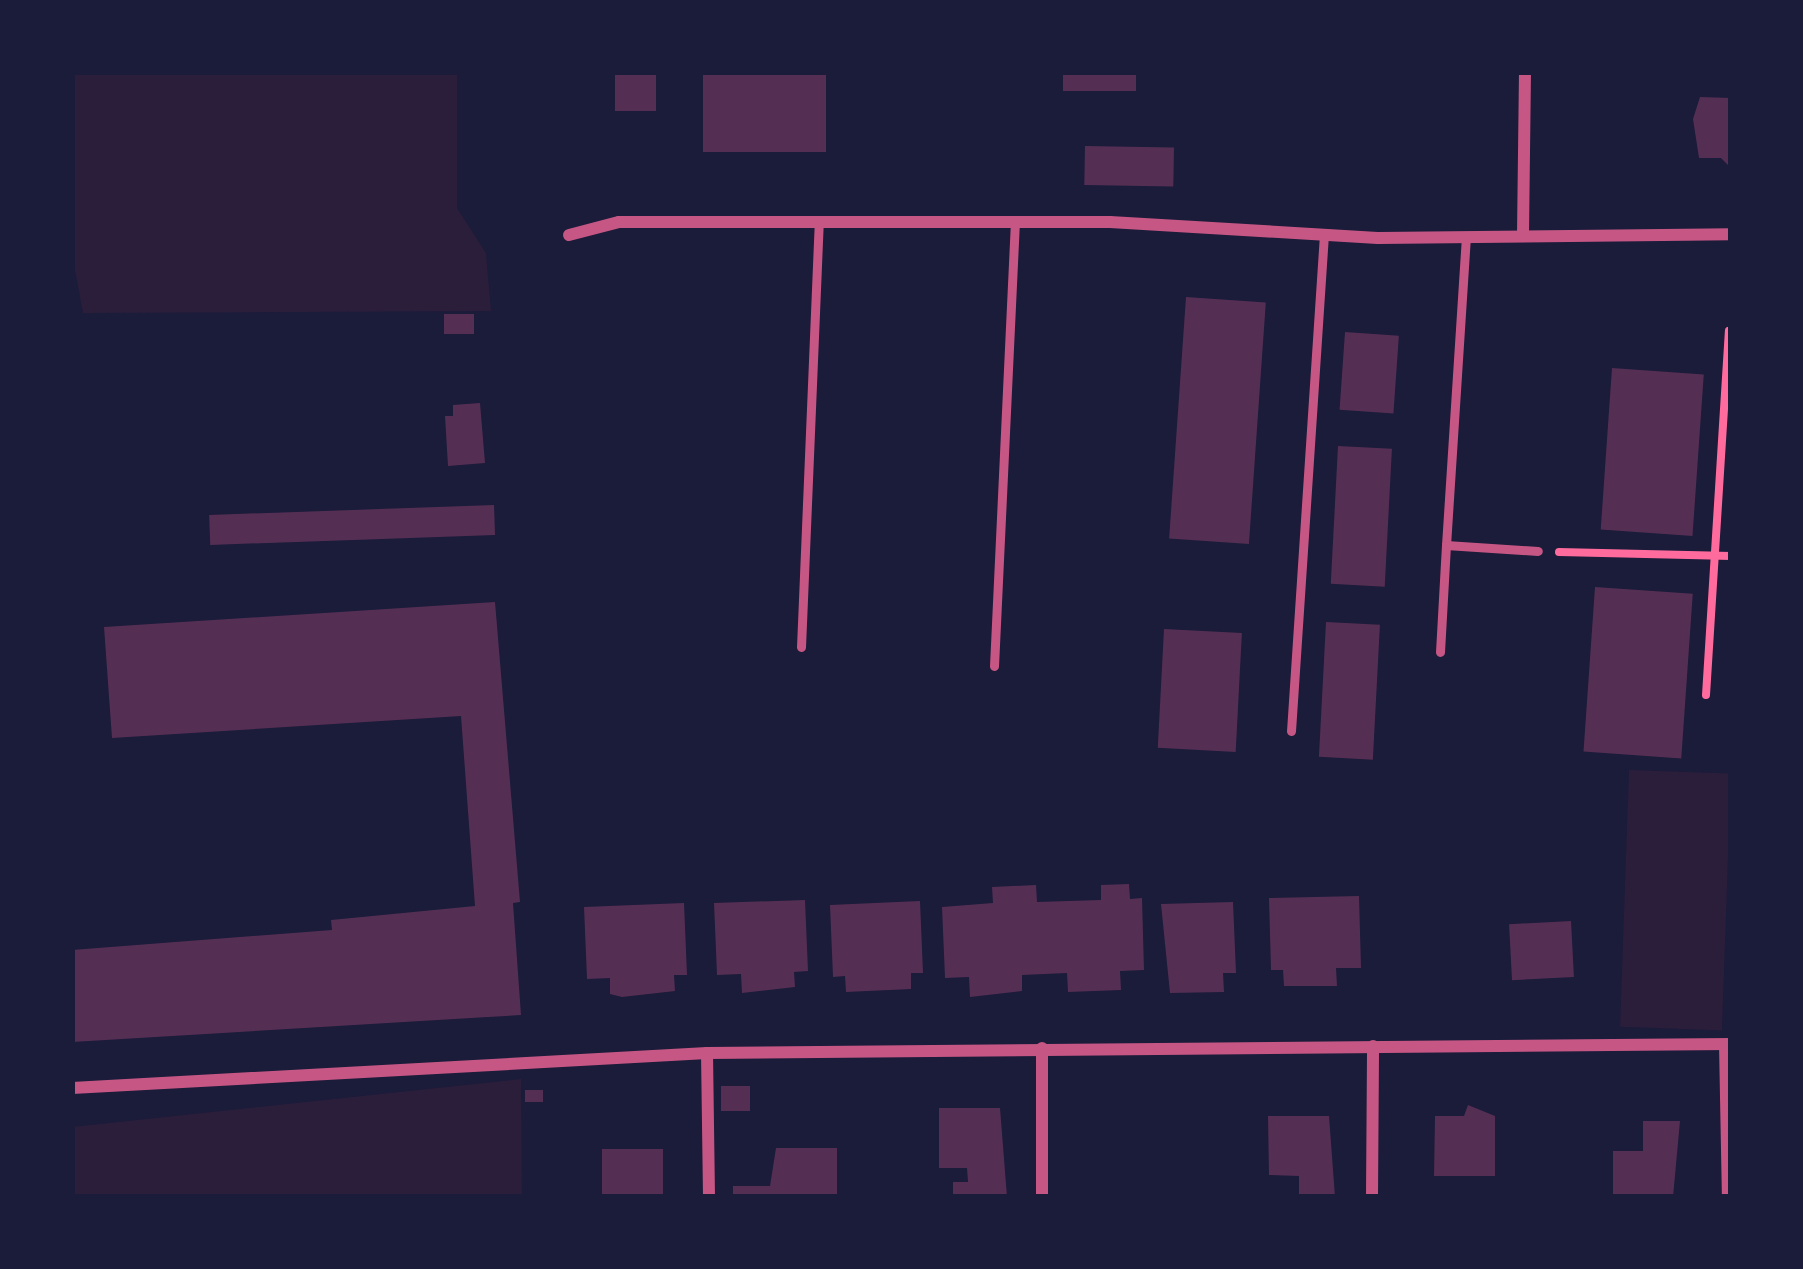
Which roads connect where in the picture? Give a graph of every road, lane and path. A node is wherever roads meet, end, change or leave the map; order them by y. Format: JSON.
{"nodes":[{"id":1,"x":1525,"y":72,"type":"edge"},
{"id":2,"x":819,"y":222,"type":"junction"},
{"id":3,"x":1015,"y":222,"type":"junction"},
{"id":4,"x":1731,"y":234,"type":"edge"},
{"id":5,"x":569,"y":235,"type":"dead end"},
{"id":6,"x":1324,"y":235,"type":"junction"},
{"id":7,"x":1466,"y":236,"type":"junction"},
{"id":8,"x":1523,"y":236,"type":"junction"},
{"id":9,"x":1729,"y":331,"type":"edge"},
{"id":10,"x":1446,"y":545,"type":"junction"},
{"id":11,"x":1538,"y":551,"type":"joint"},
{"id":12,"x":1713,"y":556,"type":"junction"},
{"id":13,"x":1731,"y":556,"type":"edge"},
{"id":14,"x":801,"y":646,"type":"dead end"},
{"id":15,"x":1440,"y":652,"type":"dead end"},
{"id":16,"x":994,"y":666,"type":"dead end"},
{"id":17,"x":1706,"y":695,"type":"dead end"},
{"id":18,"x":1291,"y":731,"type":"dead end"},
{"id":19,"x":1728,"y":1044,"type":"edge"},
{"id":20,"x":1373,"y":1046,"type":"junction"},
{"id":21,"x":1042,"y":1048,"type":"junction"},
{"id":22,"x":707,"y":1053,"type":"junction"},
{"id":23,"x":72,"y":1088,"type":"edge"},
{"id":24,"x":710,"y":1197,"type":"edge"},
{"id":25,"x":1042,"y":1197,"type":"edge"},
{"id":26,"x":1372,"y":1197,"type":"edge"},
{"id":27,"x":1728,"y":1197,"type":"edge"}],
"edges":[{"from":1,"to":8,"type":"street"},
{"from":2,"to":3,"type":"street"},
{"from":2,"to":5,"type":"street"},
{"from":2,"to":14,"type":"lane"},
{"from":3,"to":6,"type":"street"},
{"from":3,"to":16,"type":"lane"},
{"from":4,"to":8,"type":"street"},
{"from":6,"to":7,"type":"street"},
{"from":6,"to":18,"type":"lane"},
{"from":7,"to":8,"type":"street"},
{"from":7,"to":10,"type":"lane"},
{"from":9,"to":12,"type":"path"},
{"from":10,"to":11,"type":"lane"},
{"from":10,"to":15,"type":"lane"},
{"from":11,"to":12,"type":"path"},
{"from":12,"to":13,"type":"path"},
{"from":12,"to":17,"type":"path"},
{"from":19,"to":20,"type":"street"},
{"from":19,"to":27,"type":"street"},
{"from":20,"to":21,"type":"street"},
{"from":20,"to":26,"type":"street"},
{"from":21,"to":22,"type":"street"},
{"from":21,"to":25,"type":"street"},
{"from":22,"to":23,"type":"street"},
{"from":22,"to":24,"type":"street"}]}
